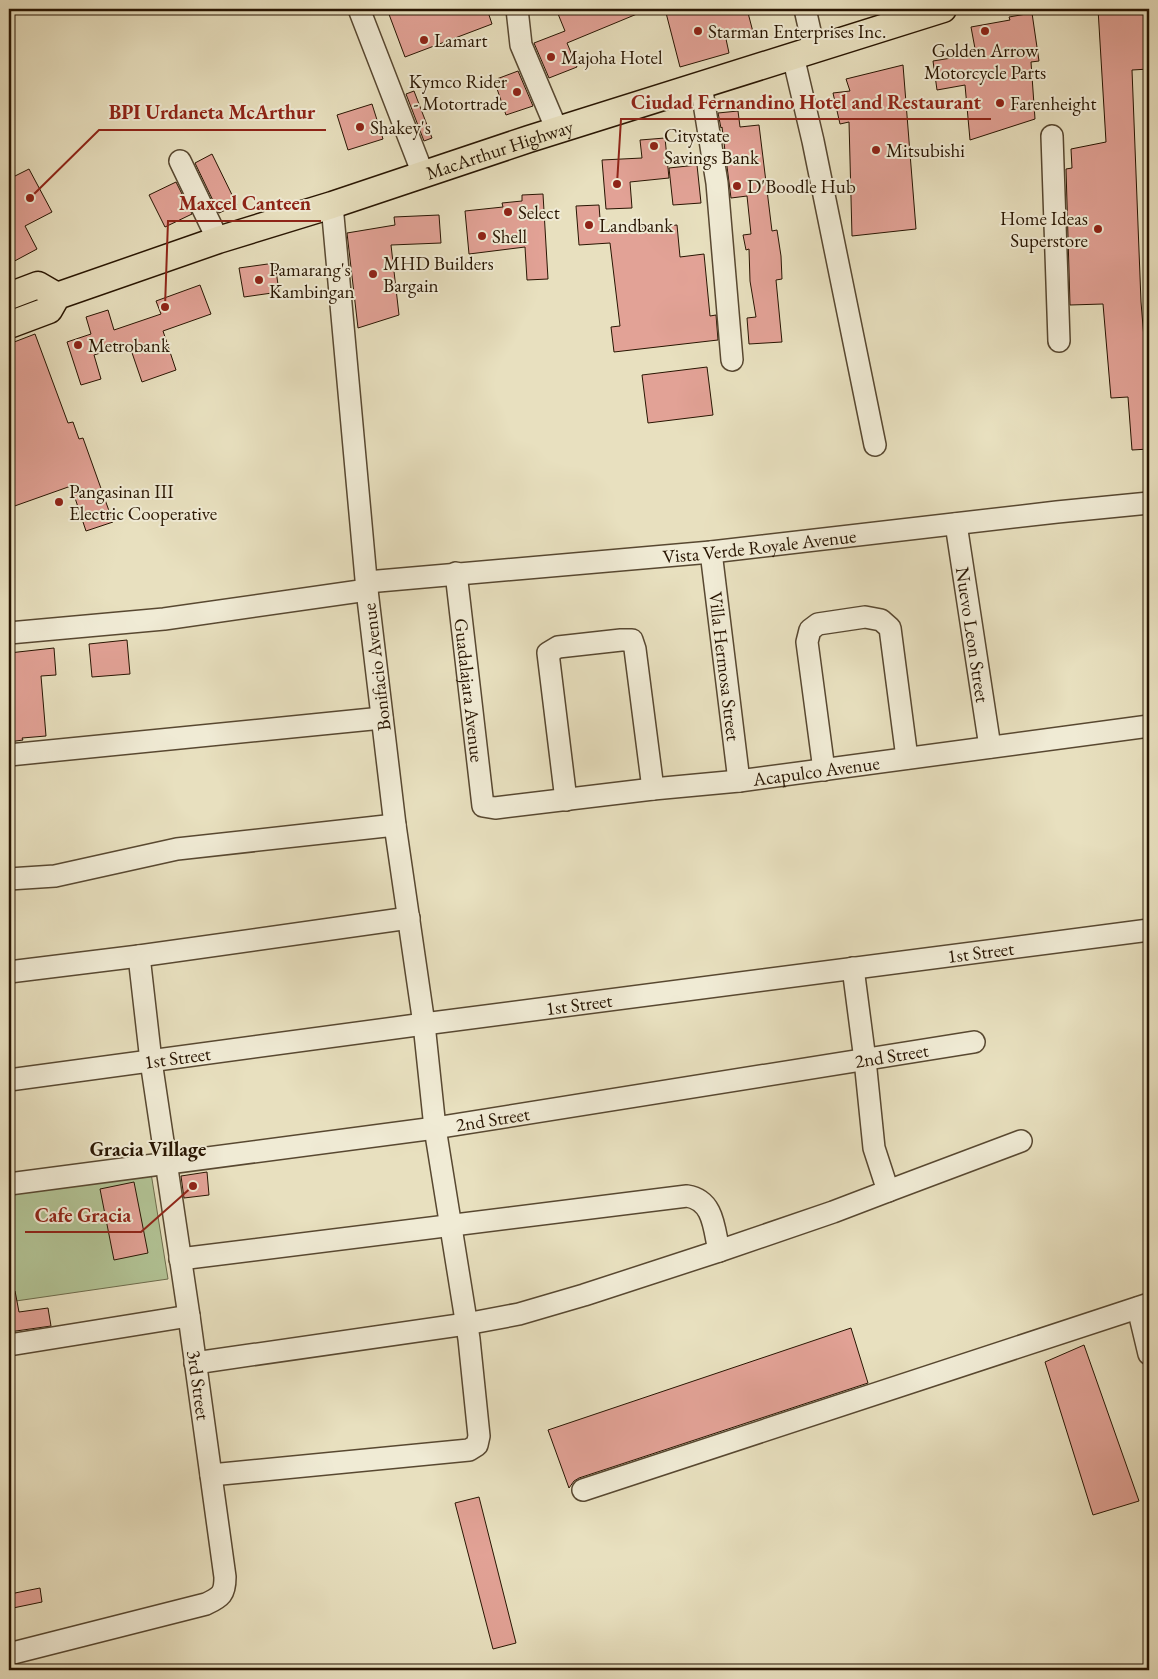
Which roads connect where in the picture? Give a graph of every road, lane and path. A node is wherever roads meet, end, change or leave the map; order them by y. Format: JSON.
{"nodes":[{"id":1,"x":359,"y":9,"type":"edge"},
{"id":2,"x":517,"y":9,"type":"edge"},
{"id":3,"x":805,"y":9,"type":"edge"},
{"id":4,"x":942,"y":9,"type":"edge"},
{"id":5,"x":804,"y":53,"type":"junction"},
{"id":6,"x":701,"y":85,"type":"junction"},
{"id":7,"x":557,"y":130,"type":"junction"},
{"id":8,"x":1052,"y":136,"type":"dead end"},
{"id":9,"x":180,"y":161,"type":"dead end"},
{"id":10,"x":423,"y":174,"type":"junction"},
{"id":11,"x":332,"y":205,"type":"junction"},
{"id":12,"x":218,"y":240,"type":"junction"},
{"id":13,"x":9,"y":296,"type":"edge"},
{"id":14,"x":57,"y":296,"type":"junction"},
{"id":15,"x":9,"y":326,"type":"edge"},
{"id":16,"x":1058,"y":341,"type":"dead end"},
{"id":17,"x":732,"y":360,"type":"dead end"},
{"id":18,"x":875,"y":444,"type":"dead end"},
{"id":19,"x":1149,"y":503,"type":"edge"},
{"id":20,"x":956,"y":524,"type":"junction"},
{"id":21,"x":712,"y":552,"type":"junction"},
{"id":22,"x":456,"y":573,"type":"junction"},
{"id":23,"x":367,"y":586,"type":"junction"},
{"id":24,"x":9,"y":633,"type":"edge"},
{"id":25,"x":382,"y":718,"type":"junction"},
{"id":26,"x":1149,"y":726,"type":"edge"},
{"id":27,"x":990,"y":747,"type":"junction"},
{"id":28,"x":9,"y":755,"type":"edge"},
{"id":29,"x":907,"y":758,"type":"junction"},
{"id":30,"x":824,"y":770,"type":"junction"},
{"id":31,"x":739,"y":782,"type":"junction"},
{"id":32,"x":653,"y":789,"type":"junction"},
{"id":33,"x":566,"y":800,"type":"junction"},
{"id":34,"x":483,"y":806,"type":"joint"},
{"id":35,"x":395,"y":825,"type":"junction"},
{"id":36,"x":9,"y":880,"type":"edge"},
{"id":37,"x":408,"y":918,"type":"junction"},
{"id":38,"x":1149,"y":930,"type":"edge"},
{"id":39,"x":138,"y":956,"type":"junction"},
{"id":40,"x":852,"y":968,"type":"junction"},
{"id":41,"x":9,"y":972,"type":"edge"},
{"id":42,"x":424,"y":1024,"type":"junction"},
{"id":43,"x":974,"y":1042,"type":"dead end"},
{"id":44,"x":865,"y":1060,"type":"junction"},
{"id":45,"x":151,"y":1061,"type":"junction"},
{"id":46,"x":9,"y":1080,"type":"edge"},
{"id":47,"x":435,"y":1128,"type":"junction"},
{"id":48,"x":1021,"y":1141,"type":"dead end"},
{"id":49,"x":166,"y":1163,"type":"junction"},
{"id":50,"x":9,"y":1184,"type":"edge"},
{"id":51,"x":888,"y":1191,"type":"junction"},
{"id":52,"x":451,"y":1225,"type":"junction"},
{"id":53,"x":719,"y":1251,"type":"junction"},
{"id":54,"x":180,"y":1259,"type":"junction"},
{"id":55,"x":1144,"y":1306,"type":"edge"},
{"id":56,"x":189,"y":1316,"type":"junction"},
{"id":57,"x":466,"y":1324,"type":"junction"},
{"id":58,"x":9,"y":1345,"type":"edge"},
{"id":59,"x":1149,"y":1354,"type":"edge"},
{"id":60,"x":195,"y":1363,"type":"junction"},
{"id":61,"x":211,"y":1475,"type":"junction"},
{"id":62,"x":583,"y":1490,"type":"dead end"},
{"id":63,"x":9,"y":1654,"type":"edge"}],
"edges":[{"from":1,"to":10,"type":"street"},
{"from":2,"to":7,"type":"street"},
{"from":3,"to":5,"type":"street"},
{"from":4,"to":5,"type":"main road","name":"MacArthur Highway"},
{"from":5,"to":6,"type":"main road","name":"MacArthur Highway"},
{"from":5,"to":18,"type":"street"},
{"from":6,"to":7,"type":"main road","name":"MacArthur Highway"},
{"from":6,"to":17,"type":"street"},
{"from":7,"to":10,"type":"main road","name":"MacArthur Highway"},
{"from":8,"to":16,"type":"street"},
{"from":9,"to":12,"type":"street"},
{"from":10,"to":11,"type":"main road","name":"MacArthur Highway"},
{"from":11,"to":12,"type":"main road","name":"MacArthur Highway"},
{"from":11,"to":23,"type":"street","name":"Bonifacio Avenue"},
{"from":12,"to":14,"type":"main road","name":"MacArthur Highway"},
{"from":13,"to":14,"type":"main road"},
{"from":14,"to":15,"type":"main road","name":"MacArthur Highway"},
{"from":19,"to":20,"type":"street","name":"Vista Verde Royale Avenue"},
{"from":20,"to":21,"type":"street","name":"Vista Verde Royale Avenue"},
{"from":20,"to":27,"type":"street","name":"Nuevo Leon Street"},
{"from":21,"to":22,"type":"street","name":"Vista Verde Royale Avenue"},
{"from":21,"to":31,"type":"street","name":"Villa Hermosa Street"},
{"from":22,"to":23,"type":"street","name":"Vista Verde Royale Avenue"},
{"from":22,"to":34,"type":"street","name":"Guadalajara Avenue"},
{"from":23,"to":24,"type":"street","name":"Vista Verde Royale Avenue"},
{"from":23,"to":25,"type":"street","name":"Bonifacio Avenue"},
{"from":25,"to":28,"type":"street"},
{"from":25,"to":35,"type":"street","name":"Bonifacio Avenue"},
{"from":26,"to":27,"type":"street","name":"Acapulco Avenue"},
{"from":27,"to":29,"type":"street","name":"Acapulco Avenue"},
{"from":29,"to":30,"type":"street","name":"Acapulco Avenue"},
{"from":29,"to":30,"type":"street"},
{"from":30,"to":31,"type":"street","name":"Acapulco Avenue"},
{"from":31,"to":32,"type":"street","name":"Acapulco Avenue"},
{"from":32,"to":33,"type":"street","name":"Acapulco Avenue"},
{"from":32,"to":33,"type":"street"},
{"from":33,"to":34,"type":"street","name":"Acapulco Avenue"},
{"from":35,"to":36,"type":"street"},
{"from":35,"to":37,"type":"street","name":"Bonifacio Avenue"},
{"from":37,"to":39,"type":"street"},
{"from":37,"to":42,"type":"street","name":"Bonifacio Avenue"},
{"from":38,"to":40,"type":"street","name":"1st Street"},
{"from":39,"to":41,"type":"street"},
{"from":39,"to":45,"type":"street","name":"3rd Street"},
{"from":40,"to":42,"type":"street","name":"1st Street"},
{"from":40,"to":44,"type":"street"},
{"from":42,"to":45,"type":"street","name":"1st Street"},
{"from":42,"to":47,"type":"street","name":"Bonifacio Avenue"},
{"from":43,"to":44,"type":"street","name":"2nd Street"},
{"from":44,"to":47,"type":"street","name":"2nd Street"},
{"from":44,"to":51,"type":"street"},
{"from":45,"to":46,"type":"street","name":"1st Street"},
{"from":45,"to":49,"type":"street","name":"3rd Street"},
{"from":47,"to":49,"type":"street","name":"2nd Street"},
{"from":47,"to":52,"type":"street","name":"Bonifacio Avenue"},
{"from":48,"to":51,"type":"street"},
{"from":49,"to":50,"type":"street","name":"2nd Street"},
{"from":49,"to":54,"type":"street","name":"3rd Street"},
{"from":51,"to":53,"type":"street"},
{"from":52,"to":53,"type":"street"},
{"from":52,"to":54,"type":"street"},
{"from":52,"to":57,"type":"street","name":"Bonifacio Avenue"},
{"from":53,"to":57,"type":"street"},
{"from":54,"to":56,"type":"street","name":"3rd Street"},
{"from":55,"to":59,"type":"street"},
{"from":55,"to":62,"type":"street"},
{"from":56,"to":58,"type":"street"},
{"from":56,"to":60,"type":"street","name":"3rd Street"},
{"from":57,"to":60,"type":"street"},
{"from":57,"to":61,"type":"street","name":"Bonifacio Avenue"},
{"from":60,"to":61,"type":"street","name":"3rd Street"},
{"from":61,"to":63,"type":"street","name":"3rd Street"}]}
